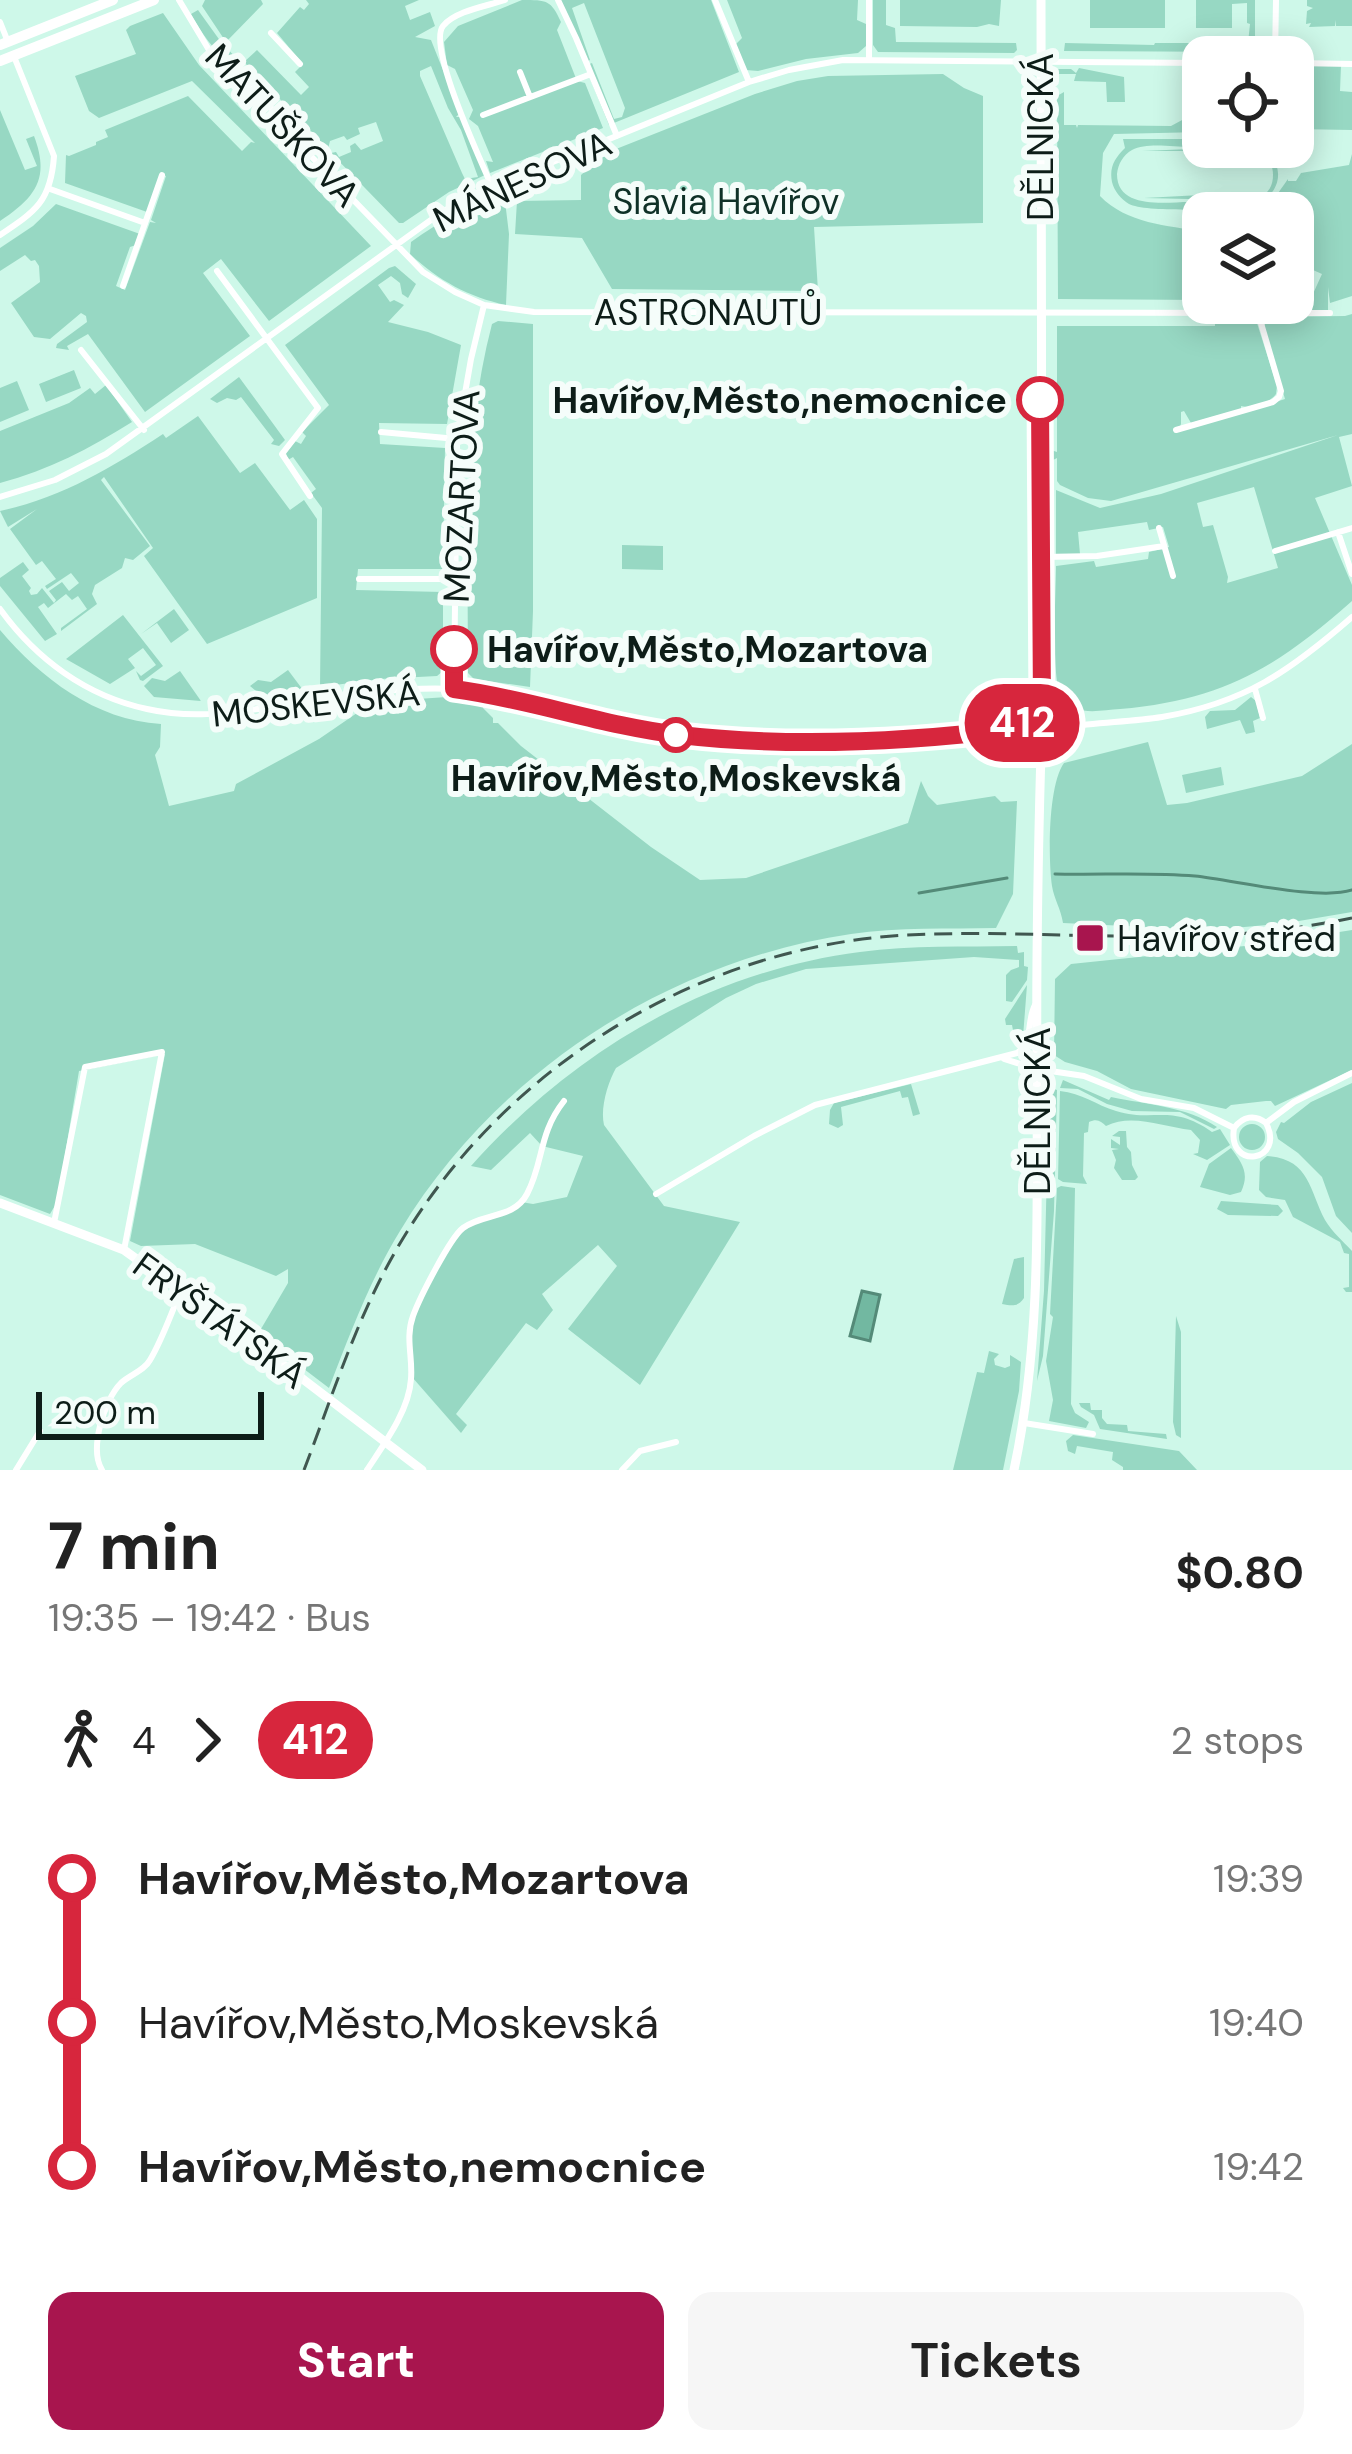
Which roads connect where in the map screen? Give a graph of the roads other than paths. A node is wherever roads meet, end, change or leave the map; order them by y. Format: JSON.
{"nodes":[{"id":1,"x":112,"y":0,"type":"edge"},
{"id":2,"x":154,"y":0,"type":"edge"},
{"id":3,"x":179,"y":0,"type":"edge"},
{"id":4,"x":505,"y":0,"type":"edge"},
{"id":5,"x":558,"y":0,"type":"edge"},
{"id":6,"x":715,"y":0,"type":"edge"},
{"id":7,"x":869,"y":0,"type":"edge"},
{"id":8,"x":1041,"y":0,"type":"edge"},
{"id":9,"x":1276,"y":0,"type":"edge"},
{"id":10,"x":487,"y":3,"type":"edge"},
{"id":11,"x":0,"y":22,"type":"edge"},
{"id":12,"x":271,"y":33,"type":"dead end"},
{"id":13,"x":1275,"y":36,"type":"edge"},
{"id":14,"x":4,"y":43,"type":"edge"},
{"id":15,"x":14,"y":56,"type":"junction"},
{"id":16,"x":869,"y":60,"type":"junction"},
{"id":17,"x":0,"y":61,"type":"edge"},
{"id":18,"x":1041,"y":61,"type":"junction"},
{"id":19,"x":1182,"y":63,"type":"edge"},
{"id":20,"x":300,"y":64,"type":"dead end"},
{"id":21,"x":1314,"y":64,"type":"edge"},
{"id":22,"x":1352,"y":64,"type":"edge"},
{"id":23,"x":520,"y":72,"type":"dead end"},
{"id":24,"x":591,"y":74,"type":"junction"},
{"id":25,"x":749,"y":82,"type":"junction"},
{"id":26,"x":530,"y":97,"type":"junction"},
{"id":27,"x":483,"y":115,"type":"dead end"},
{"id":28,"x":616,"y":136,"type":"junction"},
{"id":29,"x":162,"y":176,"type":"dead end"},
{"id":30,"x":492,"y":187,"type":"junction"},
{"id":31,"x":50,"y":189,"type":"junction"},
{"id":32,"x":145,"y":223,"type":"junction"},
{"id":33,"x":0,"y":236,"type":"edge"},
{"id":34,"x":395,"y":245,"type":"junction"},
{"id":35,"x":218,"y":271,"type":"dead end"},
{"id":36,"x":123,"y":286,"type":"dead end"},
{"id":37,"x":484,"y":304,"type":"junction"},
{"id":38,"x":1040,"y":313,"type":"junction"},
{"id":39,"x":1182,"y":313,"type":"edge"},
{"id":40,"x":1314,"y":313,"type":"edge"},
{"id":41,"x":1330,"y":313,"type":"dead end"},
{"id":42,"x":1261,"y":324,"type":"edge"},
{"id":43,"x":268,"y":339,"type":"junction"},
{"id":44,"x":81,"y":350,"type":"dead end"},
{"id":45,"x":144,"y":430,"type":"junction"},
{"id":46,"x":1177,"y":430,"type":"dead end"},
{"id":47,"x":381,"y":432,"type":"dead end"},
{"id":48,"x":457,"y":439,"type":"junction"},
{"id":49,"x":310,"y":496,"type":"dead end"},
{"id":50,"x":0,"y":497,"type":"edge"},
{"id":51,"x":1159,"y":528,"type":"dead end"},
{"id":52,"x":1352,"y":528,"type":"edge"},
{"id":53,"x":1338,"y":532,"type":"junction"},
{"id":54,"x":1164,"y":546,"type":"junction"},
{"id":55,"x":1275,"y":550,"type":"dead end"},
{"id":56,"x":1040,"y":557,"type":"junction"},
{"id":57,"x":1352,"y":574,"type":"edge"},
{"id":58,"x":1173,"y":576,"type":"dead end"},
{"id":59,"x":455,"y":579,"type":"junction"},
{"id":60,"x":359,"y":580,"type":"dead end"},
{"id":61,"x":0,"y":609,"type":"edge"},
{"id":62,"x":1352,"y":617,"type":"edge"},
{"id":63,"x":454,"y":689,"type":"junction"},
{"id":64,"x":1255,"y":689,"type":"junction"},
{"id":65,"x":1042,"y":706,"type":"junction"},
{"id":66,"x":1263,"y":718,"type":"dead end"},
{"id":67,"x":1067,"y":727,"type":"junction"},
{"id":68,"x":1021,"y":728,"type":"junction"},
{"id":69,"x":1041,"y":751,"type":"junction"},
{"id":70,"x":1037,"y":1002,"type":"junction"},
{"id":71,"x":994,"y":1060,"type":"junction"},
{"id":72,"x":1037,"y":1069,"type":"junction"},
{"id":73,"x":1352,"y":1073,"type":"edge"},
{"id":74,"x":564,"y":1101,"type":"dead end"},
{"id":75,"x":1267,"y":1123,"type":"junction"},
{"id":76,"x":1234,"y":1128,"type":"junction"},
{"id":77,"x":656,"y":1194,"type":"dead end"},
{"id":78,"x":0,"y":1203,"type":"edge"},
{"id":79,"x":54,"y":1222,"type":"junction"},
{"id":80,"x":124,"y":1250,"type":"junction"},
{"id":81,"x":181,"y":1291,"type":"junction"},
{"id":82,"x":1024,"y":1424,"type":"junction"},
{"id":83,"x":40,"y":1431,"type":"dead end"},
{"id":84,"x":1093,"y":1433,"type":"dead end"},
{"id":85,"x":386,"y":1441,"type":"junction"},
{"id":86,"x":676,"y":1442,"type":"dead end"},
{"id":87,"x":16,"y":1470,"type":"edge"},
{"id":88,"x":102,"y":1470,"type":"edge"},
{"id":89,"x":367,"y":1470,"type":"edge"},
{"id":90,"x":422,"y":1470,"type":"edge"},
{"id":91,"x":622,"y":1470,"type":"edge"},
{"id":92,"x":1014,"y":1470,"type":"edge"}],
"edges":[{"from":1,"to":14,"type":"main road"},
{"from":2,"to":15,"type":"main road"},
{"from":3,"to":34,"type":"street","name":"MATUŠKOVA"},
{"from":4,"to":10,"type":"street"},
{"from":5,"to":24,"type":"street"},
{"from":6,"to":25,"type":"street"},
{"from":7,"to":16,"type":"street"},
{"from":8,"to":18,"type":"street","name":"DĚLNICKÁ"},
{"from":9,"to":13,"type":"street"},
{"from":10,"to":30,"type":"street"},
{"from":11,"to":14,"type":"street"},
{"from":12,"to":20,"type":"street"},
{"from":14,"to":15,"type":"street"},
{"from":15,"to":17,"type":"main road"},
{"from":15,"to":31,"type":"street"},
{"from":16,"to":18,"type":"street","name":"MÁNESOVA"},
{"from":16,"to":25,"type":"street","name":"MÁNESOVA"},
{"from":18,"to":19,"type":"street","name":"MÁNESOVA"},
{"from":18,"to":38,"type":"street","name":"DĚLNICKÁ"},
{"from":21,"to":22,"type":"street"},
{"from":23,"to":26,"type":"street"},
{"from":24,"to":26,"type":"street"},
{"from":24,"to":28,"type":"street"},
{"from":25,"to":28,"type":"street","name":"MÁNESOVA"},
{"from":26,"to":27,"type":"street"},
{"from":28,"to":30,"type":"street","name":"MÁNESOVA"},
{"from":29,"to":32,"type":"street"},
{"from":30,"to":34,"type":"street","name":"MÁNESOVA"},
{"from":31,"to":32,"type":"street"},
{"from":31,"to":33,"type":"street"},
{"from":32,"to":36,"type":"street"},
{"from":34,"to":37,"type":"street","name":"ASTRONAUTŮ"},
{"from":34,"to":43,"type":"street","name":"MÁNESOVA"},
{"from":35,"to":43,"type":"street"},
{"from":37,"to":38,"type":"street","name":"ASTRONAUTŮ"},
{"from":37,"to":48,"type":"street","name":"MOZARTOVA"},
{"from":38,"to":39,"type":"street","name":"ASTRONAUTŮ"},
{"from":38,"to":56,"type":"street","name":"DĚLNICKÁ"},
{"from":40,"to":41,"type":"street","name":"ASTRONAUTŮ"},
{"from":42,"to":46,"type":"street"},
{"from":43,"to":45,"type":"street","name":"MÁNESOVA"},
{"from":43,"to":49,"type":"street"},
{"from":44,"to":45,"type":"street"},
{"from":45,"to":50,"type":"street","name":"MÁNESOVA"},
{"from":47,"to":48,"type":"street"},
{"from":48,"to":59,"type":"street","name":"MOZARTOVA"},
{"from":51,"to":54,"type":"street"},
{"from":52,"to":53,"type":"street"},
{"from":53,"to":55,"type":"street"},
{"from":53,"to":57,"type":"street"},
{"from":54,"to":56,"type":"street"},
{"from":54,"to":58,"type":"street"},
{"from":56,"to":65,"type":"street","name":"DĚLNICKÁ"},
{"from":59,"to":60,"type":"street"},
{"from":59,"to":63,"type":"street","name":"MOZARTOVA"},
{"from":61,"to":63,"type":"street","name":"MOSKEVSKÁ"},
{"from":62,"to":64,"type":"street"},
{"from":63,"to":68,"type":"street","name":"MOSKEVSKÁ"},
{"from":64,"to":66,"type":"street"},
{"from":64,"to":67,"type":"street"},
{"from":65,"to":67,"type":"street"},
{"from":65,"to":68,"type":"street"},
{"from":67,"to":69,"type":"street"},
{"from":68,"to":69,"type":"street"},
{"from":69,"to":70,"type":"street","name":"DĚLNICKÁ"},
{"from":70,"to":71,"type":"street"},
{"from":70,"to":72,"type":"street","name":"DĚLNICKÁ"},
{"from":71,"to":72,"type":"street"},
{"from":71,"to":77,"type":"street"},
{"from":72,"to":76,"type":"street"},
{"from":72,"to":82,"type":"street","name":"DĚLNICKÁ"},
{"from":73,"to":75,"type":"street"},
{"from":74,"to":85,"type":"street"},
{"from":75,"to":76,"type":"street"},
{"from":75,"to":76,"type":"street"},
{"from":78,"to":79,"type":"street","name":"FRYŠTÁTSKÁ"},
{"from":79,"to":80,"type":"street","name":"FRYŠTÁTSKÁ"},
{"from":79,"to":80,"type":"street"},
{"from":80,"to":81,"type":"street","name":"FRYŠTÁTSKÁ"},
{"from":81,"to":85,"type":"street","name":"FRYŠTÁTSKÁ"},
{"from":81,"to":88,"type":"street"},
{"from":82,"to":84,"type":"street"},
{"from":82,"to":92,"type":"street","name":"DĚLNICKÁ"},
{"from":83,"to":87,"type":"street"},
{"from":85,"to":89,"type":"street"},
{"from":85,"to":90,"type":"street","name":"FRYŠTÁTSKÁ"},
{"from":86,"to":91,"type":"street"}]}
